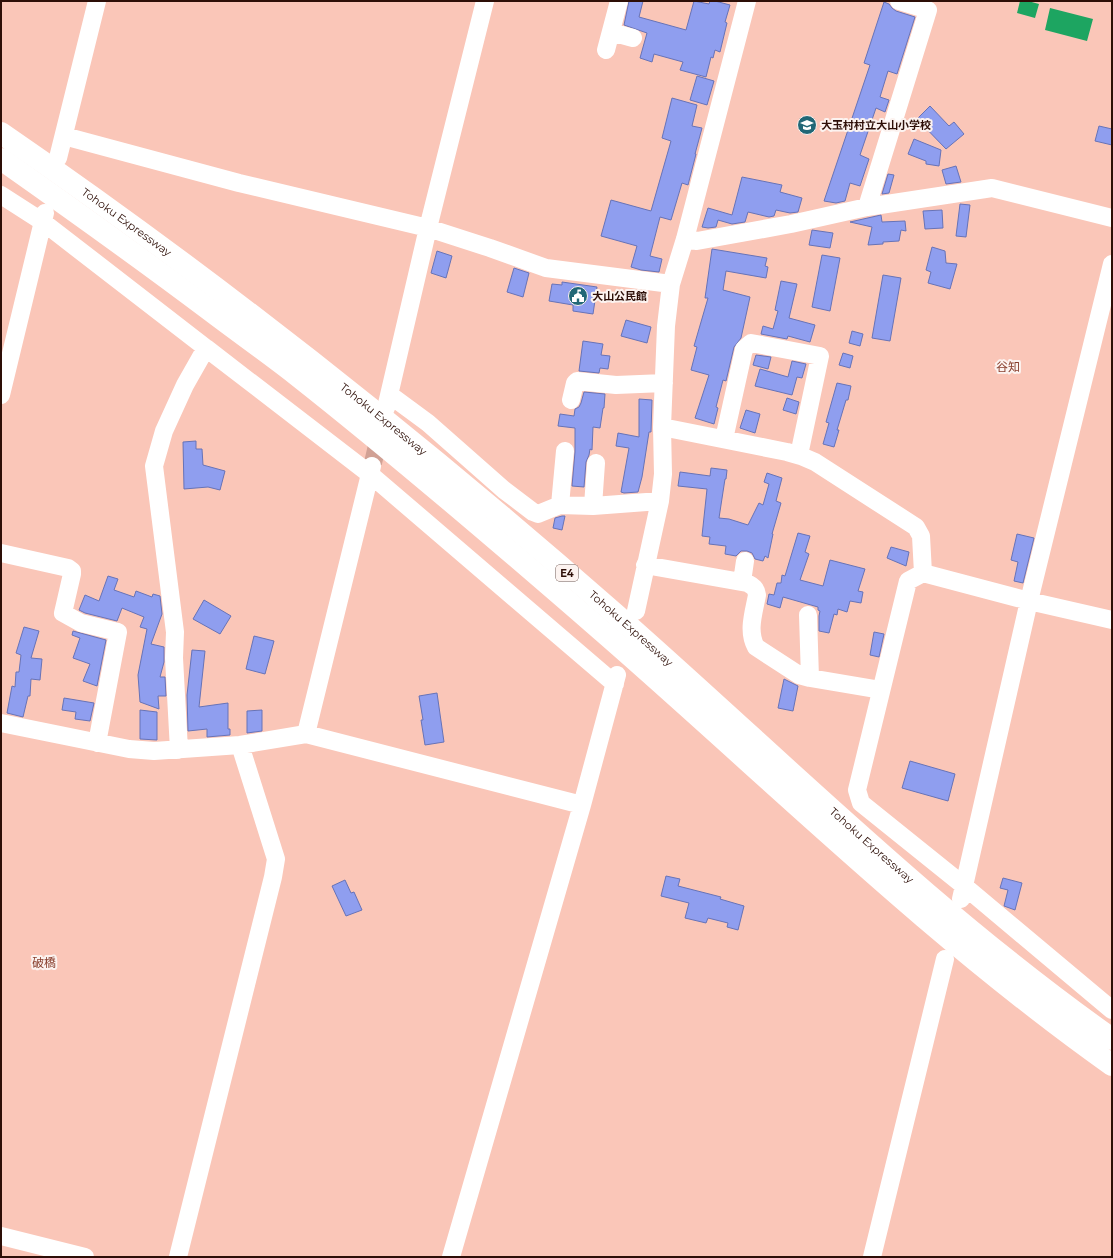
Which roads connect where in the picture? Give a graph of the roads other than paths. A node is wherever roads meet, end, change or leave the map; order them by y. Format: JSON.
{"nodes":[{"id":1,"x":97,"y":1,"type":"edge"},
{"id":2,"x":485,"y":1,"type":"edge"},
{"id":3,"x":619,"y":1,"type":"edge"},
{"id":4,"x":899,"y":1,"type":"edge"},
{"id":5,"x":743,"y":2,"type":"edge"},
{"id":6,"x":611,"y":32,"type":"junction"},
{"id":7,"x":633,"y":38,"type":"dead end"},
{"id":8,"x":606,"y":50,"type":"dead end"},
{"id":9,"x":1,"y":133,"type":"edge"},
{"id":10,"x":64,"y":136,"type":"junction"},
{"id":11,"x":58,"y":158,"type":"dead end"},
{"id":12,"x":1,"y":159,"type":"edge"},
{"id":13,"x":1,"y":195,"type":"edge"},
{"id":14,"x":867,"y":207,"type":"junction"},
{"id":15,"x":44,"y":217,"type":"junction"},
{"id":16,"x":1112,"y":218,"type":"edge"},
{"id":17,"x":428,"y":228,"type":"junction"},
{"id":18,"x":685,"y":239,"type":"junction"},
{"id":19,"x":1112,"y":264,"type":"edge"},
{"id":20,"x":671,"y":284,"type":"junction"},
{"id":21,"x":206,"y":348,"type":"junction"},
{"id":22,"x":664,"y":383,"type":"junction"},
{"id":23,"x":1,"y":395,"type":"edge"},
{"id":24,"x":571,"y":400,"type":"dead end"},
{"id":25,"x":662,"y":427,"type":"junction"},
{"id":26,"x":724,"y":439,"type":"junction"},
{"id":27,"x":565,"y":451,"type":"dead end"},
{"id":28,"x":799,"y":455,"type":"junction"},
{"id":29,"x":596,"y":463,"type":"dead end"},
{"id":30,"x":372,"y":469,"type":"junction"},
{"id":31,"x":660,"y":502,"type":"junction"},
{"id":32,"x":560,"y":505,"type":"junction"},
{"id":33,"x":593,"y":506,"type":"junction"},
{"id":34,"x":1,"y":553,"type":"edge"},
{"id":35,"x":746,"y":561,"type":"dead end"},
{"id":36,"x":645,"y":565,"type":"junction"},
{"id":37,"x":923,"y":573,"type":"junction"},
{"id":38,"x":742,"y":582,"type":"junction"},
{"id":39,"x":1029,"y":601,"type":"junction"},
{"id":40,"x":636,"y":611,"type":"dead end"},
{"id":41,"x":808,"y":615,"type":"dead end"},
{"id":42,"x":1112,"y":620,"type":"edge"},
{"id":43,"x":810,"y":678,"type":"junction"},
{"id":44,"x":881,"y":690,"type":"junction"},
{"id":45,"x":1,"y":723,"type":"edge"},
{"id":46,"x":306,"y":734,"type":"junction"},
{"id":47,"x":97,"y":743,"type":"junction"},
{"id":48,"x":240,"y":745,"type":"junction"},
{"id":49,"x":179,"y":750,"type":"junction"},
{"id":50,"x":582,"y":805,"type":"junction"},
{"id":51,"x":962,"y":892,"type":"junction"},
{"id":52,"x":945,"y":960,"type":"dead end"},
{"id":53,"x":1112,"y":1010,"type":"edge"},
{"id":54,"x":1112,"y":1039,"type":"edge"},
{"id":55,"x":1112,"y":1065,"type":"edge"},
{"id":56,"x":1,"y":1236,"type":"edge"},
{"id":57,"x":85,"y":1257,"type":"edge"},
{"id":58,"x":178,"y":1257,"type":"edge"},
{"id":59,"x":451,"y":1257,"type":"edge"},
{"id":60,"x":872,"y":1257,"type":"edge"}],
"edges":[{"from":1,"to":10,"type":"street"},
{"from":2,"to":17,"type":"street"},
{"from":3,"to":6,"type":"street"},
{"from":4,"to":14,"type":"street"},
{"from":5,"to":18,"type":"street"},
{"from":6,"to":7,"type":"street"},
{"from":6,"to":8,"type":"street"},
{"from":9,"to":54,"type":"highway","name":"Tohoku Expressway","number":"E4"},
{"from":10,"to":11,"type":"street"},
{"from":10,"to":17,"type":"street"},
{"from":12,"to":55,"type":"highway","name":"Tohoku Expressway","number":"E4"},
{"from":13,"to":15,"type":"street"},
{"from":14,"to":16,"type":"street"},
{"from":14,"to":18,"type":"street"},
{"from":15,"to":21,"type":"street"},
{"from":15,"to":23,"type":"street"},
{"from":17,"to":20,"type":"street"},
{"from":17,"to":32,"type":"street"},
{"from":18,"to":20,"type":"street"},
{"from":19,"to":39,"type":"street"},
{"from":20,"to":22,"type":"street"},
{"from":21,"to":30,"type":"street"},
{"from":21,"to":49,"type":"street"},
{"from":22,"to":24,"type":"street"},
{"from":22,"to":25,"type":"street"},
{"from":25,"to":26,"type":"street"},
{"from":25,"to":31,"type":"street"},
{"from":26,"to":28,"type":"street"},
{"from":26,"to":28,"type":"street"},
{"from":27,"to":32,"type":"street"},
{"from":28,"to":37,"type":"street"},
{"from":29,"to":33,"type":"street"},
{"from":30,"to":46,"type":"street"},
{"from":30,"to":50,"type":"street"},
{"from":31,"to":33,"type":"street"},
{"from":31,"to":36,"type":"street"},
{"from":32,"to":33,"type":"street"},
{"from":34,"to":47,"type":"street"},
{"from":35,"to":38,"type":"street"},
{"from":36,"to":38,"type":"street"},
{"from":36,"to":40,"type":"street"},
{"from":37,"to":39,"type":"street"},
{"from":37,"to":44,"type":"street"},
{"from":38,"to":43,"type":"street"},
{"from":39,"to":42,"type":"street"},
{"from":39,"to":51,"type":"street"},
{"from":41,"to":43,"type":"street"},
{"from":43,"to":44,"type":"street"},
{"from":44,"to":51,"type":"street"},
{"from":45,"to":47,"type":"street"},
{"from":46,"to":48,"type":"street"},
{"from":46,"to":50,"type":"street"},
{"from":47,"to":49,"type":"street"},
{"from":48,"to":49,"type":"street"},
{"from":48,"to":58,"type":"street"},
{"from":50,"to":59,"type":"street"},
{"from":51,"to":53,"type":"street"},
{"from":52,"to":60,"type":"street"},
{"from":56,"to":57,"type":"street"}]}
